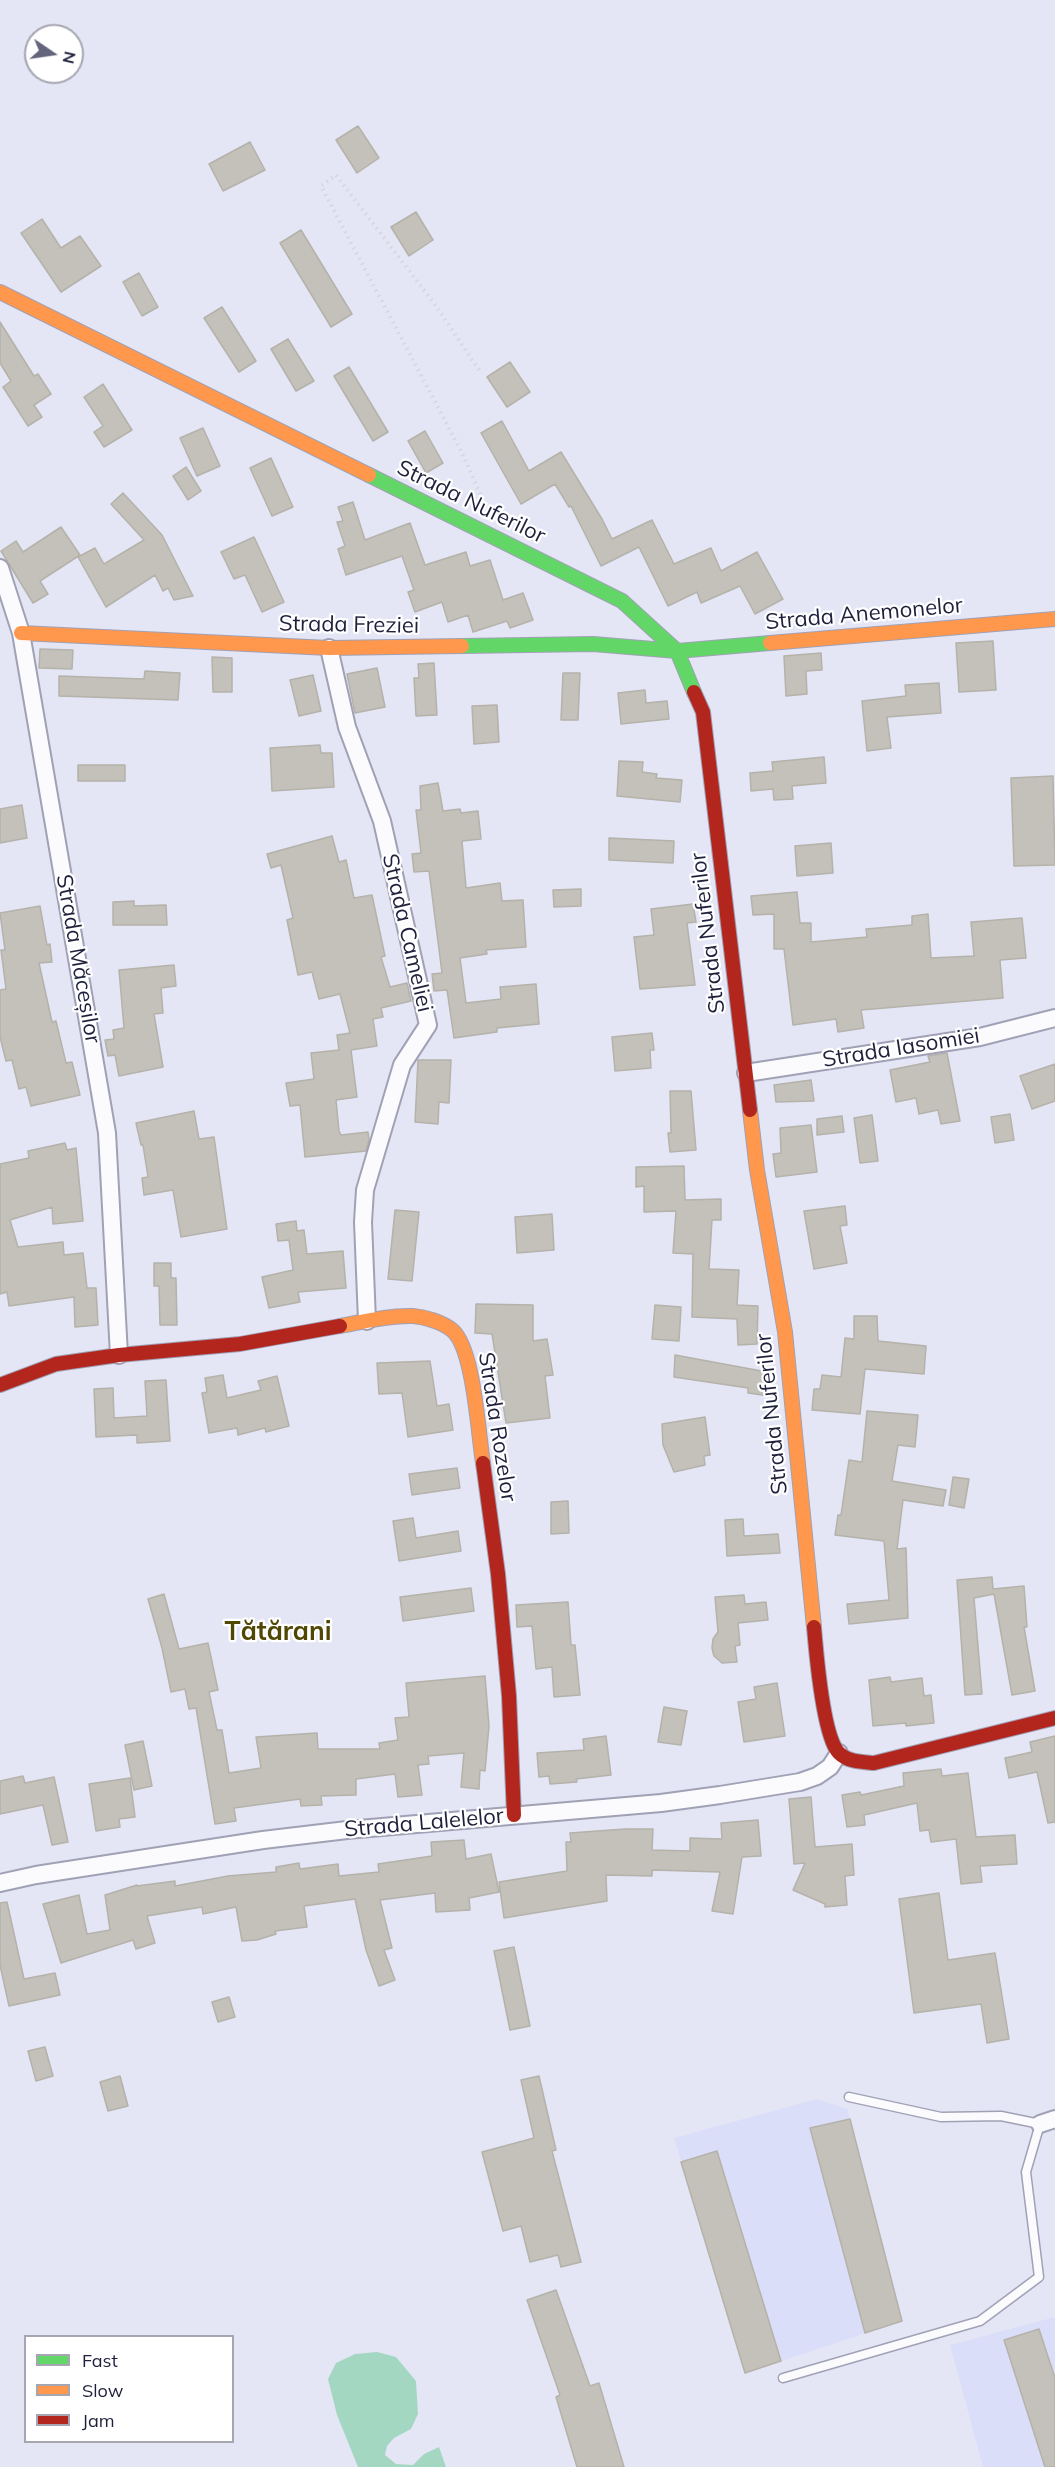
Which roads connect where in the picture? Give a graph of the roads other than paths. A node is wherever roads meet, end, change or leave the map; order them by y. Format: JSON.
{"nodes":[{"id":1,"x":0,"y":292,"type":"edge"},
{"id":2,"x":0,"y":568,"type":"edge"},
{"id":3,"x":1055,"y":618,"type":"edge"},
{"id":4,"x":21,"y":633,"type":"junction"},
{"id":5,"x":329,"y":648,"type":"junction"},
{"id":6,"x":677,"y":651,"type":"junction"},
{"id":7,"x":1055,"y":1018,"type":"edge"},
{"id":8,"x":746,"y":1073,"type":"junction"},
{"id":9,"x":367,"y":1321,"type":"junction"},
{"id":10,"x":119,"y":1355,"type":"junction"},
{"id":11,"x":0,"y":1385,"type":"edge"},
{"id":12,"x":1055,"y":1718,"type":"edge"},
{"id":13,"x":839,"y":1753,"type":"junction"},
{"id":14,"x":514,"y":1815,"type":"junction"},
{"id":15,"x":0,"y":1883,"type":"edge"},
{"id":16,"x":849,"y":2097,"type":"dead end"},
{"id":17,"x":1047,"y":2121,"type":"edge"},
{"id":18,"x":783,"y":2378,"type":"dead end"}],
"edges":[{"from":1,"to":6,"type":"main road","name":"Strada Nuferilor"},
{"from":2,"to":4,"type":"street","name":"Strada Măceșilor"},
{"from":3,"to":6,"type":"main road","name":"Strada Anemonelor"},
{"from":4,"to":5,"type":"main road","name":"Strada Freziei"},
{"from":4,"to":10,"type":"street","name":"Strada Măceșilor"},
{"from":5,"to":6,"type":"main road","name":"Strada Freziei"},
{"from":5,"to":9,"type":"street","name":"Strada Cameliei"},
{"from":6,"to":8,"type":"main road","name":"Strada Nuferilor"},
{"from":7,"to":8,"type":"street","name":"Strada Iasomiei"},
{"from":8,"to":13,"type":"main road","name":"Strada Nuferilor"},
{"from":9,"to":10,"type":"main road","name":"Strada Rozelor"},
{"from":9,"to":14,"type":"main road","name":"Strada Rozelor"},
{"from":10,"to":11,"type":"main road","name":"Strada Rozelor"},
{"from":12,"to":13,"type":"main road"},
{"from":13,"to":14,"type":"street","name":"Strada Lalelelor"},
{"from":14,"to":15,"type":"street","name":"Strada Lalelelor"},
{"from":16,"to":17,"type":"lane"},
{"from":17,"to":18,"type":"lane"}]}
